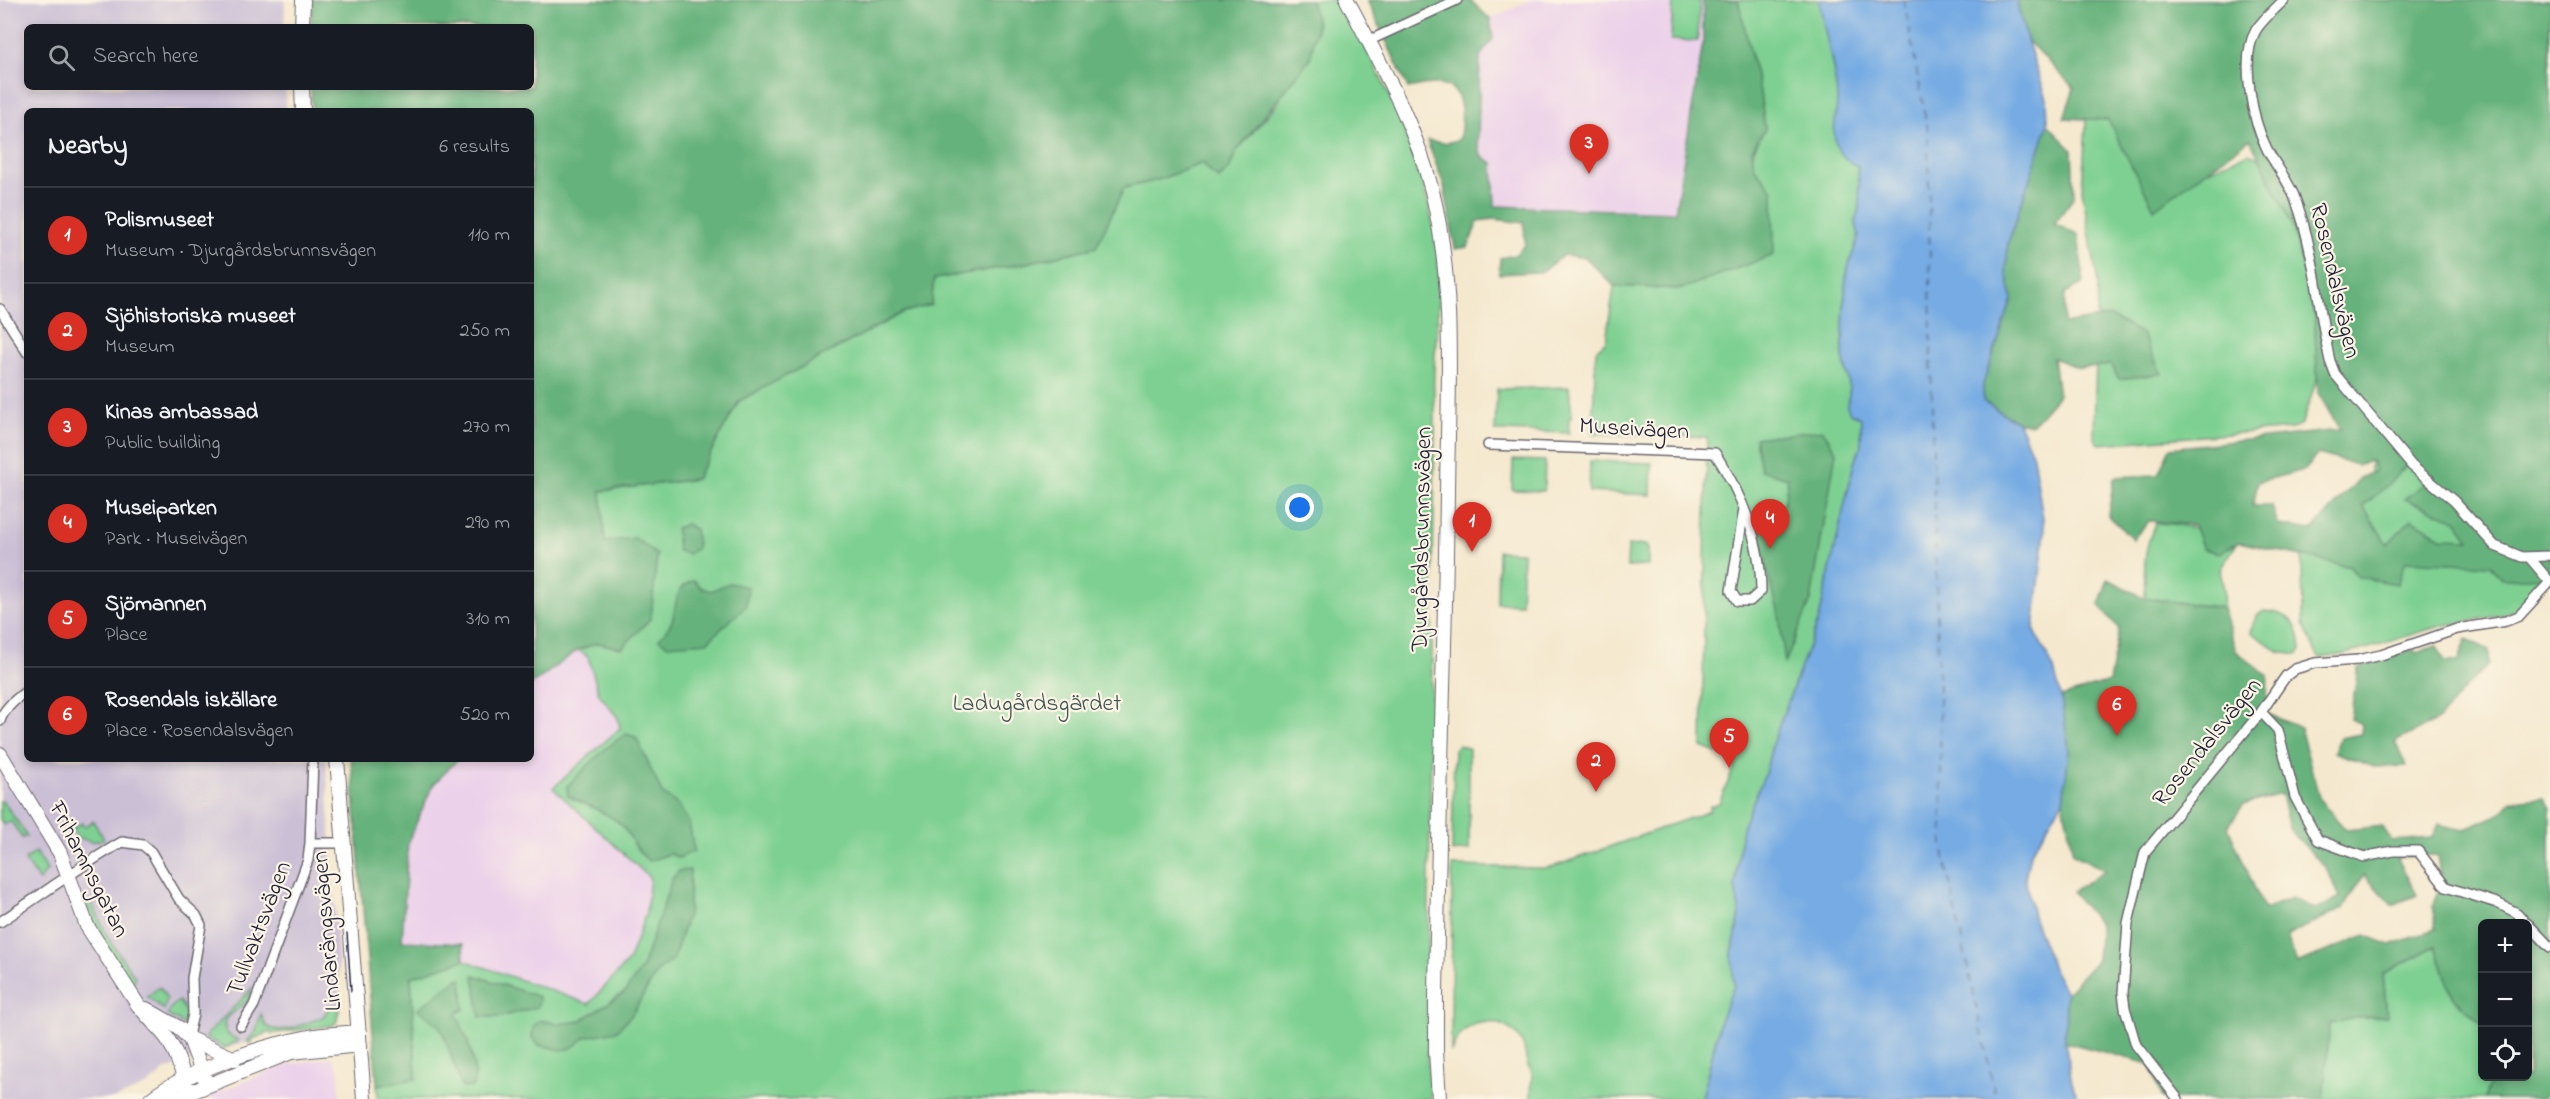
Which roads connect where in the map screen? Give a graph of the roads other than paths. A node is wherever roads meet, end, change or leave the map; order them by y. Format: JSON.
{"nodes":[{"id":1,"x":303,"y":0,"type":"edge"},
{"id":2,"x":1347,"y":0,"type":"edge"},
{"id":3,"x":1457,"y":0,"type":"edge"},
{"id":4,"x":2284,"y":0,"type":"edge"},
{"id":5,"x":302,"y":24,"type":"edge"},
{"id":6,"x":1368,"y":41,"type":"junction"},
{"id":7,"x":302,"y":90,"type":"edge"},
{"id":8,"x":303,"y":108,"type":"edge"},
{"id":9,"x":0,"y":309,"type":"edge"},
{"id":10,"x":24,"y":347,"type":"edge"},
{"id":11,"x":1488,"y":445,"type":"dead end"},
{"id":12,"x":1744,"y":509,"type":"junction"},
{"id":13,"x":2550,"y":556,"type":"edge"},
{"id":14,"x":2529,"y":557,"type":"junction"},
{"id":15,"x":2550,"y":582,"type":"edge"},
{"id":16,"x":24,"y":693,"type":"edge"},
{"id":17,"x":2261,"y":712,"type":"junction"},
{"id":18,"x":0,"y":721,"type":"edge"},
{"id":19,"x":0,"y":754,"type":"edge"},
{"id":20,"x":313,"y":762,"type":"edge"},
{"id":21,"x":337,"y":762,"type":"edge"},
{"id":22,"x":310,"y":843,"type":"junction"},
{"id":23,"x":343,"y":843,"type":"junction"},
{"id":24,"x":69,"y":877,"type":"junction"},
{"id":25,"x":2522,"y":919,"type":"edge"},
{"id":26,"x":0,"y":922,"type":"edge"},
{"id":27,"x":2532,"y":929,"type":"edge"},
{"id":28,"x":2550,"y":947,"type":"edge"},
{"id":29,"x":138,"y":1005,"type":"junction"},
{"id":30,"x":241,"y":1026,"type":"dead end"},
{"id":31,"x":189,"y":1038,"type":"junction"},
{"id":32,"x":360,"y":1038,"type":"junction"},
{"id":33,"x":235,"y":1059,"type":"junction"},
{"id":34,"x":203,"y":1072,"type":"junction"},
{"id":35,"x":207,"y":1085,"type":"junction"},
{"id":36,"x":187,"y":1086,"type":"junction"},
{"id":37,"x":151,"y":1099,"type":"edge"},
{"id":38,"x":174,"y":1099,"type":"edge"},
{"id":39,"x":364,"y":1099,"type":"edge"},
{"id":40,"x":1439,"y":1099,"type":"edge"},
{"id":41,"x":2178,"y":1099,"type":"edge"}],
"edges":[{"from":1,"to":5,"type":"street"},
{"from":2,"to":6,"type":"street","name":"Djurgårdsbrunnsvägen"},
{"from":3,"to":6,"type":"street"},
{"from":4,"to":14,"type":"street","name":"Rosendalsvägen"},
{"from":6,"to":40,"type":"street","name":"Djurgårdsbrunnsvägen"},
{"from":7,"to":8,"type":"street"},
{"from":9,"to":10,"type":"street"},
{"from":11,"to":12,"type":"street","name":"Museivägen"},
{"from":12,"to":12,"type":"street","name":"Museivägen"},
{"from":13,"to":14,"type":"street"},
{"from":14,"to":15,"type":"street","name":"Rosendalsvägen"},
{"from":15,"to":17,"type":"street","name":"Rosendalsvägen"},
{"from":16,"to":18,"type":"street"},
{"from":17,"to":25,"type":"street"},
{"from":17,"to":41,"type":"street","name":"Rosendalsvägen"},
{"from":19,"to":24,"type":"street","name":"Frihamnsgatan"},
{"from":20,"to":22,"type":"street","name":"Tullvaktsvägen"},
{"from":21,"to":23,"type":"street","name":"Lindarängsvägen"},
{"from":22,"to":23,"type":"street","name":"Tullvaktsvägen"},
{"from":22,"to":30,"type":"street","name":"Tullvaktsvägen"},
{"from":23,"to":32,"type":"street","name":"Lindarängsvägen"},
{"from":24,"to":26,"type":"street"},
{"from":24,"to":29,"type":"street","name":"Frihamnsgatan"},
{"from":24,"to":31,"type":"street"},
{"from":27,"to":28,"type":"street"},
{"from":29,"to":31,"type":"street","name":"Frihamnsgatan"},
{"from":29,"to":36,"type":"street","name":"Frihamnsgatan"},
{"from":31,"to":33,"type":"street","name":"Frihamnsgatan"},
{"from":31,"to":34,"type":"street"},
{"from":32,"to":33,"type":"street"},
{"from":32,"to":35,"type":"street"},
{"from":32,"to":39,"type":"street","name":"Lindarängsvägen"},
{"from":33,"to":34,"type":"street"},
{"from":34,"to":35,"type":"street"},
{"from":34,"to":36,"type":"street"},
{"from":35,"to":36,"type":"street"},
{"from":36,"to":37,"type":"street"},
{"from":36,"to":38,"type":"street"}]}
